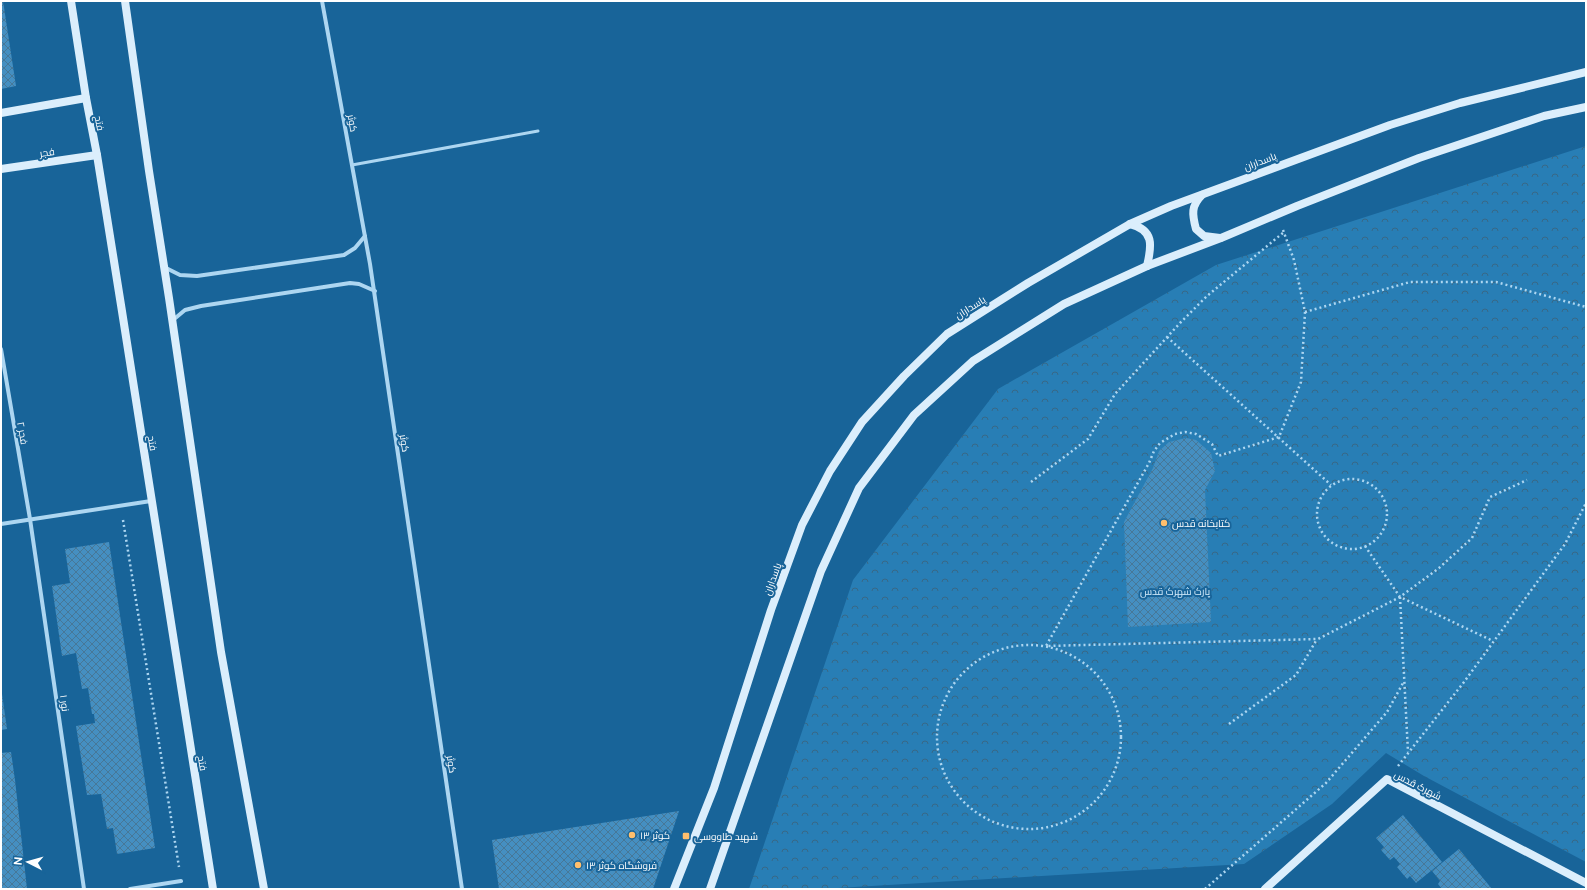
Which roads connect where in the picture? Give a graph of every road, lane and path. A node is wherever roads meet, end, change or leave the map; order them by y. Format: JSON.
{"nodes":[{"id":1,"x":71,"y":1,"type":"edge"},
{"id":2,"x":125,"y":1,"type":"edge"},
{"id":3,"x":322,"y":1,"type":"edge"},
{"id":4,"x":1586,"y":72,"type":"edge"},
{"id":5,"x":86,"y":98,"type":"junction"},
{"id":6,"x":1586,"y":107,"type":"edge"},
{"id":7,"x":1,"y":114,"type":"edge"},
{"id":8,"x":538,"y":131,"type":"dead end"},
{"id":9,"x":96,"y":155,"type":"junction"},
{"id":10,"x":352,"y":165,"type":"junction"},
{"id":11,"x":1,"y":169,"type":"edge"},
{"id":12,"x":1204,"y":193,"type":"junction"},
{"id":13,"x":1278,"y":214,"type":"junction"},
{"id":14,"x":1130,"y":224,"type":"junction"},
{"id":15,"x":1284,"y":232,"type":"junction"},
{"id":16,"x":365,"y":236,"type":"junction"},
{"id":17,"x":1221,"y":238,"type":"junction"},
{"id":18,"x":1147,"y":266,"type":"junction"},
{"id":19,"x":164,"y":267,"type":"junction"},
{"id":20,"x":375,"y":291,"type":"junction"},
{"id":21,"x":1586,"y":307,"type":"edge"},
{"id":22,"x":1305,"y":312,"type":"junction"},
{"id":23,"x":172,"y":320,"type":"junction"},
{"id":24,"x":1167,"y":337,"type":"junction"},
{"id":25,"x":1,"y":349,"type":"edge"},
{"id":26,"x":1279,"y":437,"type":"junction"},
{"id":27,"x":1527,"y":480,"type":"dead end"},
{"id":28,"x":1032,"y":482,"type":"dead end"},
{"id":29,"x":1331,"y":485,"type":"junction"},
{"id":30,"x":151,"y":501,"type":"junction"},
{"id":31,"x":1586,"y":503,"type":"edge"},
{"id":32,"x":120,"y":506,"type":"junction"},
{"id":33,"x":30,"y":519,"type":"junction"},
{"id":34,"x":1,"y":524,"type":"edge"},
{"id":35,"x":1365,"y":546,"type":"junction"},
{"id":36,"x":1400,"y":597,"type":"junction"},
{"id":37,"x":1318,"y":638,"type":"junction"},
{"id":38,"x":1494,"y":641,"type":"junction"},
{"id":39,"x":1046,"y":646,"type":"junction"},
{"id":40,"x":1403,"y":683,"type":"junction"},
{"id":41,"x":1229,"y":724,"type":"dead end"},
{"id":42,"x":1408,"y":753,"type":"junction"},
{"id":43,"x":1387,"y":779,"type":"junction"},
{"id":44,"x":181,"y":881,"type":"joint"},
{"id":45,"x":1586,"y":882,"type":"edge"},
{"id":46,"x":84,"y":889,"type":"edge"},
{"id":47,"x":130,"y":889,"type":"edge"},
{"id":48,"x":213,"y":889,"type":"edge"},
{"id":49,"x":264,"y":889,"type":"edge"},
{"id":50,"x":462,"y":889,"type":"edge"},
{"id":51,"x":674,"y":889,"type":"edge"},
{"id":52,"x":710,"y":889,"type":"edge"},
{"id":53,"x":1205,"y":889,"type":"edge"},
{"id":54,"x":1265,"y":889,"type":"edge"}],
"edges":[{"from":1,"to":5,"type":"main road","name":"فتح"},
{"from":2,"to":19,"type":"main road"},
{"from":3,"to":10,"type":"street","name":"کوثر"},
{"from":4,"to":12,"type":"main road","name":"پاسداران"},
{"from":5,"to":7,"type":"main road"},
{"from":5,"to":9,"type":"main road","name":"فتح"},
{"from":6,"to":13,"type":"main road"},
{"from":8,"to":10,"type":"lane"},
{"from":9,"to":11,"type":"main road","name":"فجر"},
{"from":9,"to":30,"type":"main road","name":"فتح"},
{"from":10,"to":16,"type":"street","name":"کوثر"},
{"from":12,"to":14,"type":"main road","name":"پاسداران"},
{"from":12,"to":17,"type":"main road"},
{"from":13,"to":15,"type":"path"},
{"from":13,"to":17,"type":"main road"},
{"from":14,"to":18,"type":"main road"},
{"from":14,"to":51,"type":"main road","name":"پاسداران"},
{"from":15,"to":22,"type":"path"},
{"from":15,"to":24,"type":"path"},
{"from":16,"to":19,"type":"street"},
{"from":16,"to":20,"type":"street","name":"کوثر"},
{"from":17,"to":18,"type":"main road"},
{"from":18,"to":52,"type":"main road"},
{"from":19,"to":23,"type":"main road"},
{"from":20,"to":23,"type":"street"},
{"from":20,"to":50,"type":"street","name":"کوثر"},
{"from":21,"to":22,"type":"path"},
{"from":22,"to":26,"type":"path"},
{"from":23,"to":49,"type":"main road"},
{"from":24,"to":26,"type":"path"},
{"from":24,"to":28,"type":"path"},
{"from":25,"to":33,"type":"street","name":"فجر ۲"},
{"from":26,"to":29,"type":"path"},
{"from":26,"to":39,"type":"path"},
{"from":27,"to":36,"type":"path"},
{"from":29,"to":35,"type":"path"},
{"from":29,"to":35,"type":"path"},
{"from":30,"to":32,"type":"street"},
{"from":30,"to":48,"type":"main road","name":"فتح"},
{"from":31,"to":38,"type":"path"},
{"from":32,"to":33,"type":"street"},
{"from":32,"to":44,"type":"path"},
{"from":33,"to":34,"type":"street"},
{"from":33,"to":46,"type":"street","name":"نور ۱"},
{"from":35,"to":36,"type":"path"},
{"from":36,"to":37,"type":"path"},
{"from":36,"to":38,"type":"path"},
{"from":36,"to":40,"type":"path"},
{"from":37,"to":39,"type":"path"},
{"from":37,"to":41,"type":"path"},
{"from":38,"to":42,"type":"path"},
{"from":39,"to":39,"type":"path"},
{"from":40,"to":42,"type":"path"},
{"from":40,"to":53,"type":"path"},
{"from":42,"to":43,"type":"path"},
{"from":43,"to":45,"type":"main road","name":"شهرک قدس"},
{"from":43,"to":54,"type":"main road","name":"شهرک قدس"},
{"from":44,"to":47,"type":"street"}]}
